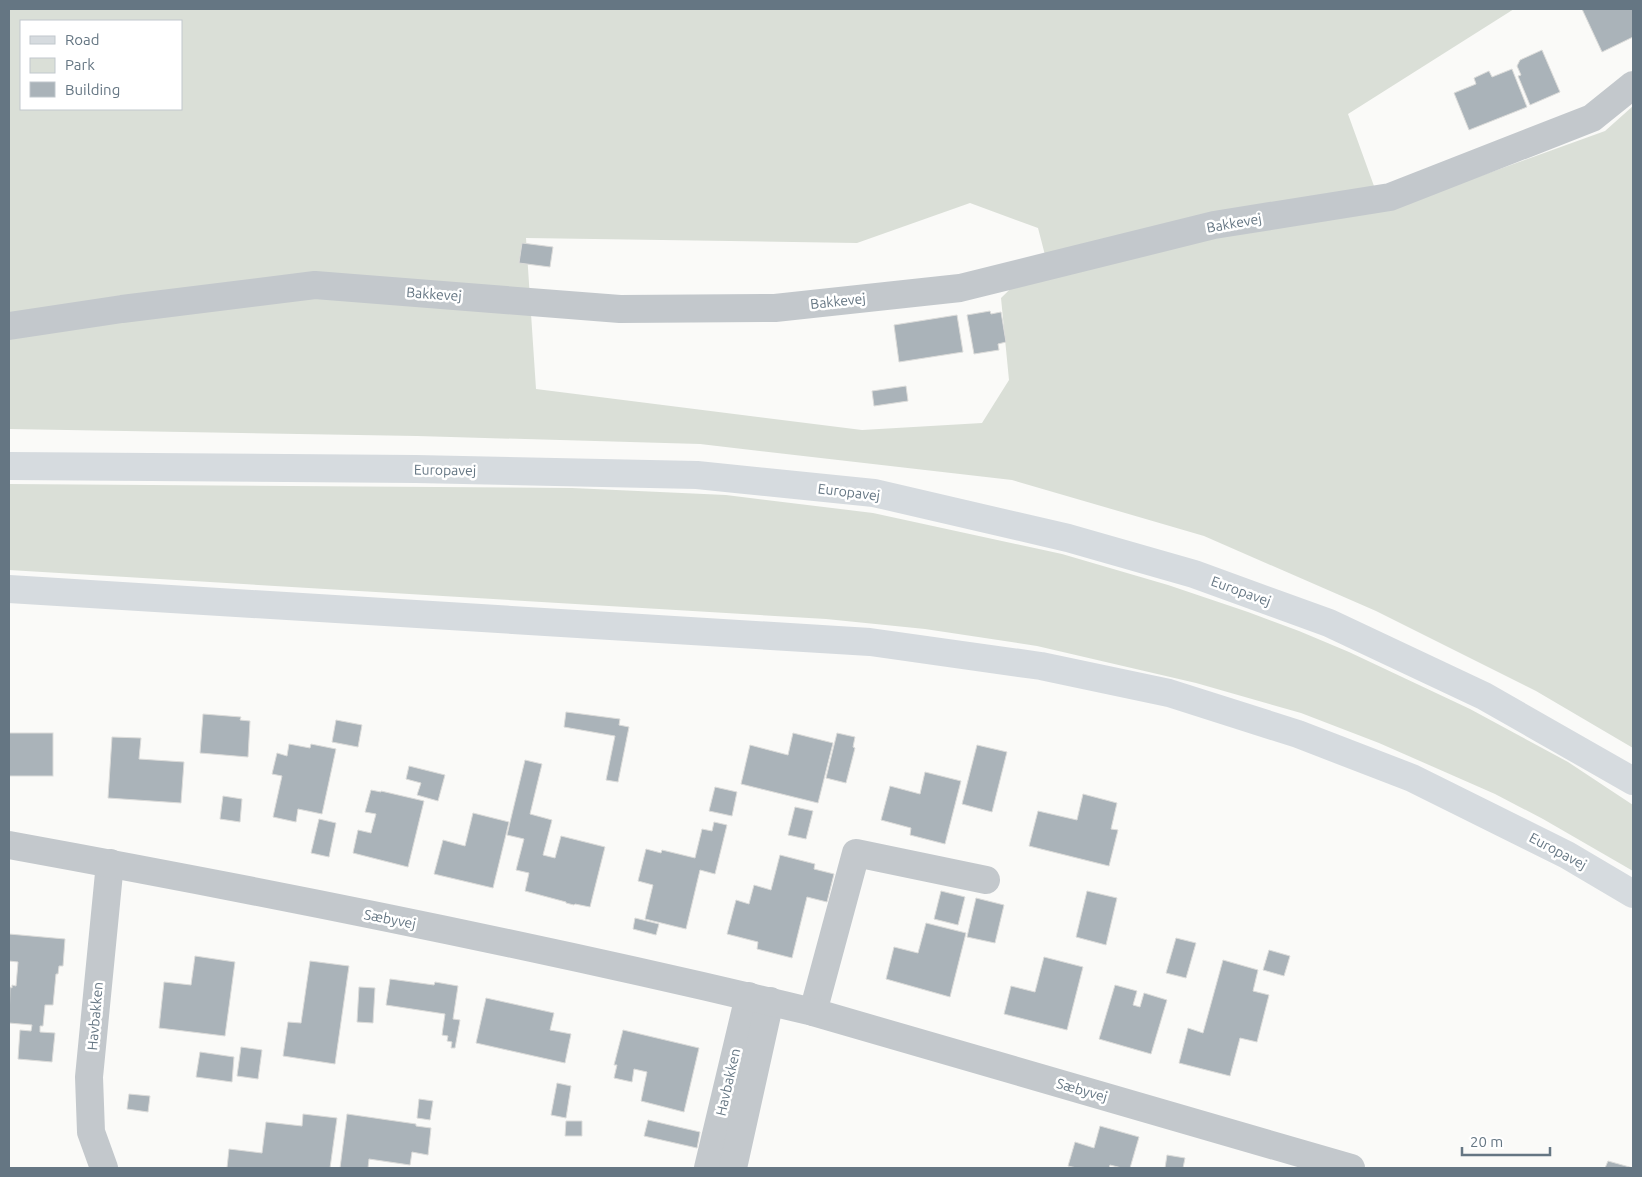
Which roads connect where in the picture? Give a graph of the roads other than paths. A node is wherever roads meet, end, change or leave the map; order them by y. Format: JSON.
{"nodes":[{"id":1,"x":1633,"y":84,"type":"edge"},
{"id":2,"x":9,"y":326,"type":"edge"},
{"id":3,"x":9,"y":466,"type":"edge"},
{"id":4,"x":9,"y":589,"type":"edge"},
{"id":5,"x":1633,"y":781,"type":"edge"},
{"id":6,"x":9,"y":845,"type":"edge"},
{"id":7,"x":110,"y":863,"type":"junction"},
{"id":8,"x":986,"y":880,"type":"dead end"},
{"id":9,"x":1633,"y":894,"type":"edge"},
{"id":10,"x":759,"y":999,"type":"junction"},
{"id":11,"x":813,"y":1012,"type":"junction"},
{"id":12,"x":104,"y":1168,"type":"edge"},
{"id":13,"x":708,"y":1168,"type":"edge"},
{"id":14,"x":733,"y":1168,"type":"edge"},
{"id":15,"x":1351,"y":1168,"type":"edge"}],
"edges":[{"from":1,"to":2,"type":"street","name":"Bakkevej"},
{"from":3,"to":5,"type":"main road","name":"Europavej"},
{"from":4,"to":9,"type":"main road","name":"Europavej"},
{"from":6,"to":7,"type":"street","name":"Sæbyvej"},
{"from":7,"to":10,"type":"street","name":"Sæbyvej"},
{"from":7,"to":12,"type":"street","name":"Havbakken"},
{"from":8,"to":11,"type":"street"},
{"from":10,"to":11,"type":"street","name":"Sæbyvej"},
{"from":10,"to":13,"type":"street","name":"Havbakken"},
{"from":10,"to":14,"type":"street"},
{"from":11,"to":15,"type":"street","name":"Sæbyvej"}]}
